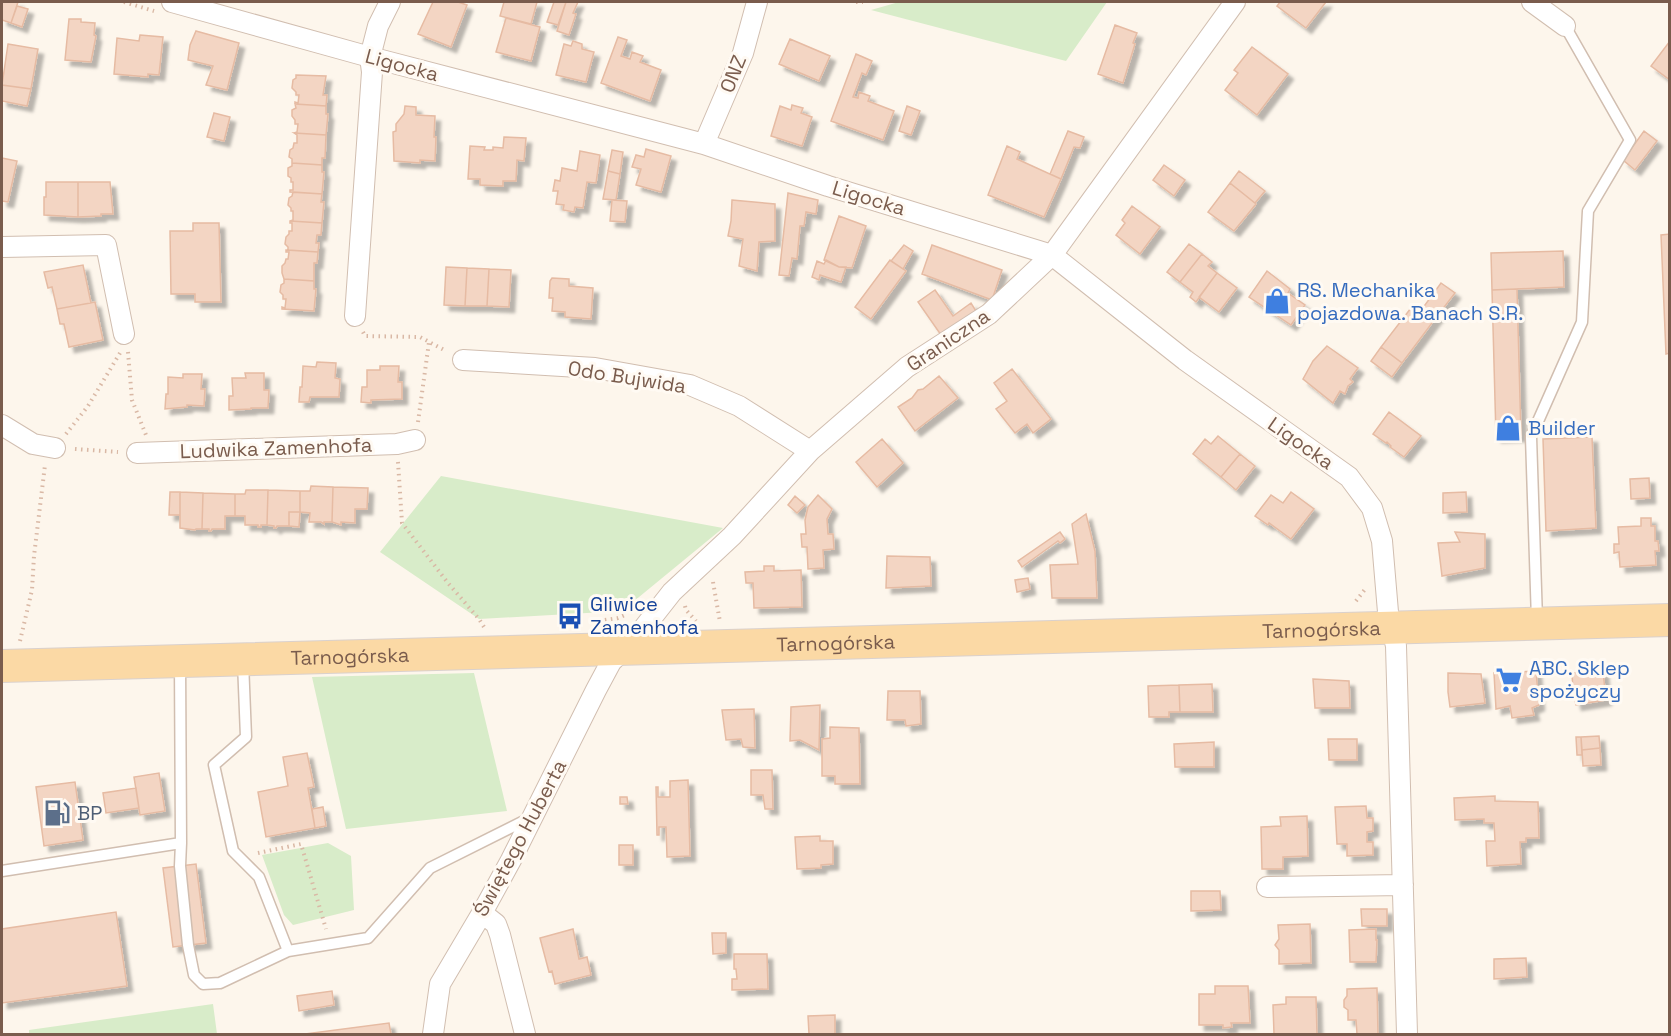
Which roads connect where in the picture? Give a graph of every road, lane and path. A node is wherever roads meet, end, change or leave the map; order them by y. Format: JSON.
{"nodes":[{"id":1,"x":172,"y":2,"type":"edge"},
{"id":2,"x":390,"y":2,"type":"edge"},
{"id":3,"x":757,"y":2,"type":"edge"},
{"id":4,"x":856,"y":2,"type":"edge"},
{"id":5,"x":862,"y":2,"type":"edge"},
{"id":6,"x":1235,"y":2,"type":"edge"},
{"id":7,"x":1532,"y":2,"type":"edge"},
{"id":8,"x":1565,"y":26,"type":"joint"},
{"id":9,"x":370,"y":57,"type":"junction"},
{"id":10,"x":704,"y":144,"type":"junction"},
{"id":11,"x":2,"y":247,"type":"edge"},
{"id":12,"x":1052,"y":255,"type":"junction"},
{"id":13,"x":355,"y":316,"type":"joint"},
{"id":14,"x":124,"y":342,"type":"junction"},
{"id":15,"x":429,"y":342,"type":"junction"},
{"id":16,"x":463,"y":360,"type":"joint"},
{"id":17,"x":2,"y":425,"type":"edge"},
{"id":18,"x":406,"y":442,"type":"junction"},
{"id":19,"x":55,"y":448,"type":"junction"},
{"id":20,"x":810,"y":451,"type":"junction"},
{"id":21,"x":145,"y":453,"type":"junction"},
{"id":22,"x":1670,"y":620,"type":"edge"},
{"id":23,"x":1537,"y":624,"type":"junction"},
{"id":24,"x":484,"y":627,"type":"dead end"},
{"id":25,"x":1392,"y":628,"type":"junction"},
{"id":26,"x":625,"y":648,"type":"junction"},
{"id":27,"x":10,"y":656,"type":"edge"},
{"id":28,"x":243,"y":659,"type":"junction"},
{"id":29,"x":180,"y":660,"type":"junction"},
{"id":30,"x":534,"y":816,"type":"junction"},
{"id":31,"x":181,"y":843,"type":"junction"},
{"id":32,"x":240,"y":857,"type":"junction"},
{"id":33,"x":2,"y":872,"type":"edge"},
{"id":34,"x":1403,"y":885,"type":"junction"},
{"id":35,"x":1268,"y":887,"type":"dead end"},
{"id":36,"x":482,"y":913,"type":"junction"},
{"id":37,"x":329,"y":944,"type":"junction"},
{"id":38,"x":288,"y":951,"type":"junction"},
{"id":39,"x":433,"y":1035,"type":"edge"},
{"id":40,"x":525,"y":1035,"type":"edge"},
{"id":41,"x":1407,"y":1035,"type":"edge"}],
"edges":[{"from":1,"to":9,"type":"street","name":"Ligocka"},
{"from":2,"to":9,"type":"street"},
{"from":3,"to":10,"type":"street","name":"ONZ"},
{"from":4,"to":5,"type":"path"},
{"from":6,"to":12,"type":"street","name":"Graniczna"},
{"from":7,"to":8,"type":"street"},
{"from":8,"to":23,"type":"lane"},
{"from":9,"to":10,"type":"street","name":"Ligocka"},
{"from":9,"to":13,"type":"street"},
{"from":10,"to":12,"type":"street","name":"Ligocka"},
{"from":11,"to":14,"type":"street"},
{"from":12,"to":20,"type":"street","name":"Graniczna"},
{"from":12,"to":25,"type":"street","name":"Ligocka"},
{"from":13,"to":15,"type":"path"},
{"from":14,"to":19,"type":"path"},
{"from":14,"to":21,"type":"path"},
{"from":15,"to":16,"type":"path"},
{"from":15,"to":18,"type":"path"},
{"from":16,"to":20,"type":"street","name":"Odo Bujwida"},
{"from":17,"to":19,"type":"street"},
{"from":18,"to":21,"type":"street","name":"Ludwika Zamenhofa"},
{"from":18,"to":24,"type":"path"},
{"from":19,"to":21,"type":"path"},
{"from":19,"to":27,"type":"path"},
{"from":20,"to":26,"type":"street","name":"Graniczna"},
{"from":22,"to":23,"type":"main road","name":"Tarnogórska"},
{"from":23,"to":25,"type":"main road","name":"Tarnogórska"},
{"from":25,"to":26,"type":"main road","name":"Tarnogórska"},
{"from":25,"to":34,"type":"street","name":"Ligocka"},
{"from":26,"to":28,"type":"main road","name":"Tarnogórska"},
{"from":26,"to":30,"type":"street","name":"Świętego Huberta"},
{"from":27,"to":29,"type":"main road","name":"Tarnogórska"},
{"from":28,"to":29,"type":"main road","name":"Tarnogórska"},
{"from":28,"to":32,"type":"lane"},
{"from":29,"to":31,"type":"lane"},
{"from":30,"to":36,"type":"street","name":"Świętego Huberta"},
{"from":30,"to":37,"type":"lane"},
{"from":31,"to":33,"type":"lane"},
{"from":31,"to":38,"type":"lane"},
{"from":32,"to":37,"type":"path"},
{"from":32,"to":38,"type":"lane"},
{"from":34,"to":35,"type":"street"},
{"from":34,"to":41,"type":"street","name":"Ligocka"},
{"from":36,"to":39,"type":"street","name":"Świętego Huberta"},
{"from":36,"to":40,"type":"street"},
{"from":37,"to":38,"type":"lane"}]}
